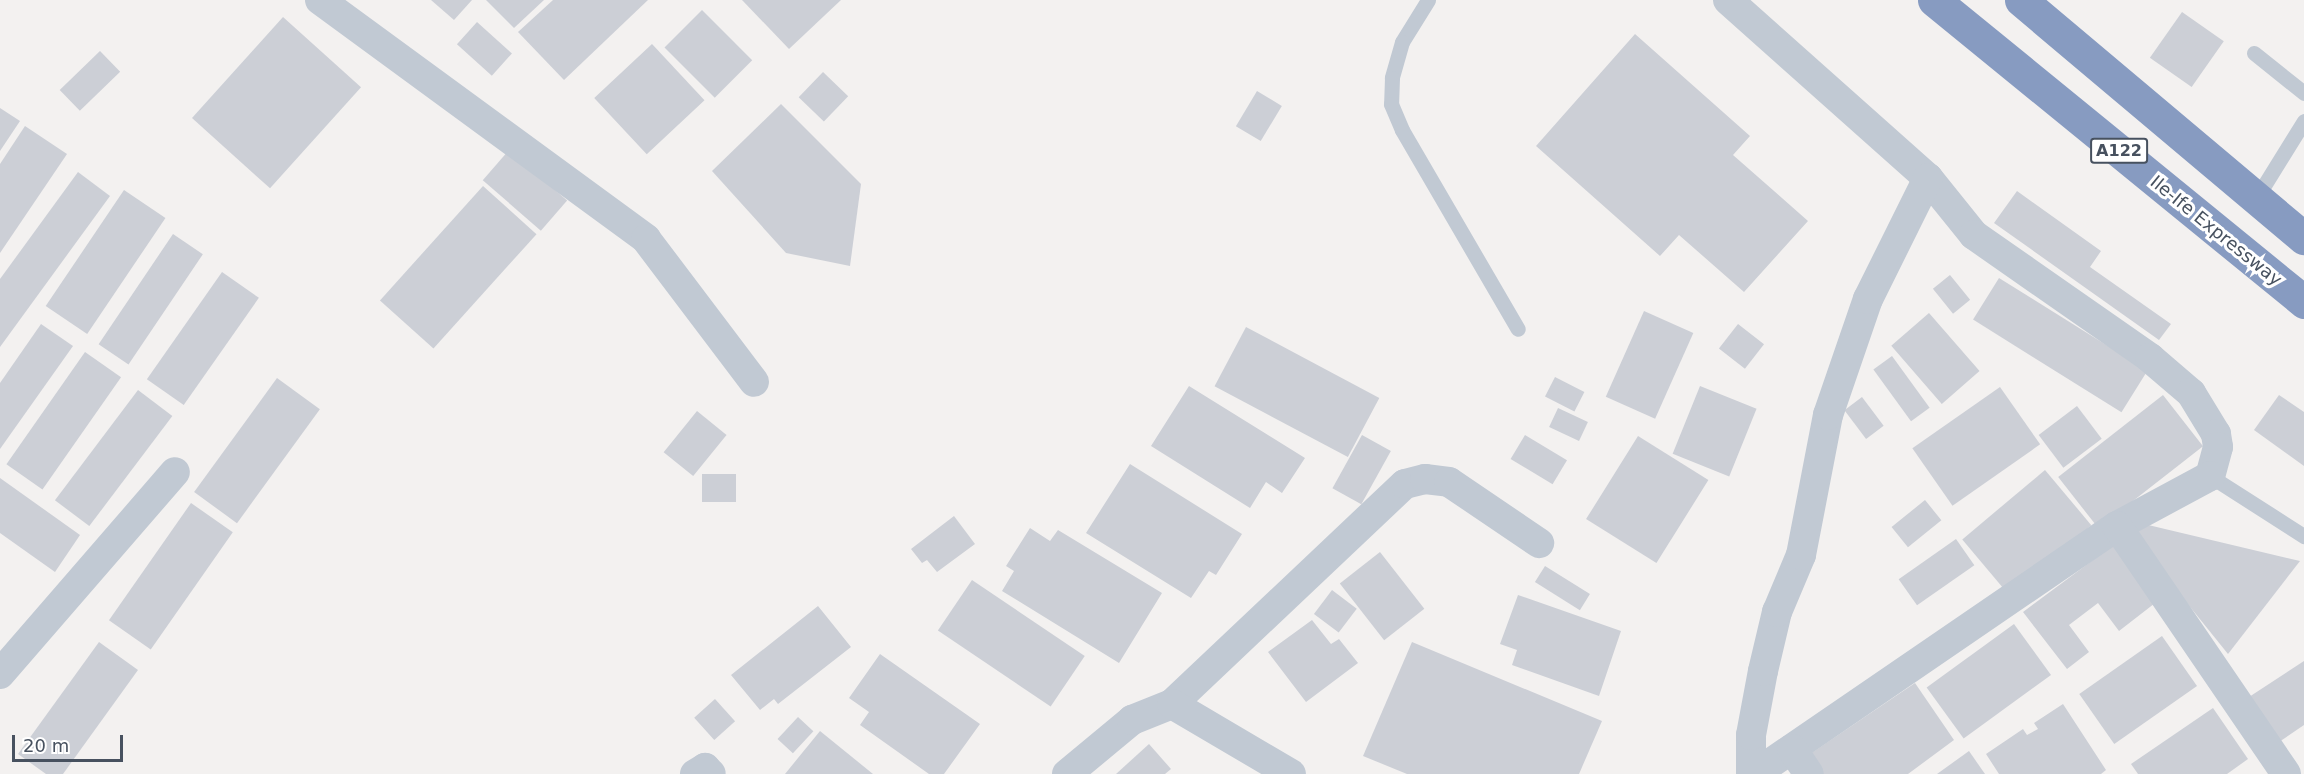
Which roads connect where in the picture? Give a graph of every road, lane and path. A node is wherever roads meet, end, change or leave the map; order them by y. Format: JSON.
{"nodes":[{"id":1,"x":320,"y":0,"type":"edge"},
{"id":2,"x":1428,"y":0,"type":"edge"},
{"id":3,"x":1728,"y":0,"type":"edge"},
{"id":4,"x":1934,"y":0,"type":"edge"},
{"id":5,"x":2021,"y":0,"type":"edge"},
{"id":6,"x":2254,"y":53,"type":"dead end"},
{"id":7,"x":2304,"y":93,"type":"edge"},
{"id":8,"x":2304,"y":121,"type":"edge"},
{"id":9,"x":1928,"y":178,"type":"junction"},
{"id":10,"x":2255,"y":200,"type":"junction"},
{"id":11,"x":2304,"y":238,"type":"edge"},
{"id":12,"x":2304,"y":302,"type":"edge"},
{"id":13,"x":1518,"y":329,"type":"dead end"},
{"id":14,"x":754,"y":382,"type":"dead end"},
{"id":15,"x":174,"y":472,"type":"dead end"},
{"id":16,"x":2210,"y":476,"type":"junction"},
{"id":17,"x":2117,"y":526,"type":"junction"},
{"id":18,"x":2304,"y":536,"type":"edge"},
{"id":19,"x":1539,"y":543,"type":"dead end"},
{"id":20,"x":0,"y":674,"type":"edge"},
{"id":21,"x":1172,"y":704,"type":"junction"},
{"id":22,"x":1792,"y":749,"type":"junction"},
{"id":23,"x":695,"y":774,"type":"edge"},
{"id":24,"x":711,"y":774,"type":"edge"},
{"id":25,"x":1067,"y":774,"type":"edge"},
{"id":26,"x":1291,"y":774,"type":"edge"},
{"id":27,"x":1753,"y":774,"type":"edge"},
{"id":28,"x":1809,"y":774,"type":"edge"},
{"id":29,"x":2286,"y":774,"type":"edge"}],
"edges":[{"from":1,"to":14,"type":"street"},
{"from":2,"to":13,"type":"lane"},
{"from":3,"to":9,"type":"street"},
{"from":4,"to":12,"type":"highway","name":"Ile-Ife Expressway","number":"A122"},
{"from":5,"to":10,"type":"highway","number":"A122"},
{"from":6,"to":7,"type":"lane"},
{"from":8,"to":10,"type":"lane"},
{"from":9,"to":16,"type":"street"},
{"from":9,"to":27,"type":"street"},
{"from":10,"to":11,"type":"highway","number":"A122"},
{"from":15,"to":20,"type":"street"},
{"from":16,"to":17,"type":"street"},
{"from":16,"to":18,"type":"lane"},
{"from":17,"to":22,"type":"street"},
{"from":17,"to":29,"type":"street"},
{"from":19,"to":21,"type":"street"},
{"from":21,"to":25,"type":"street"},
{"from":21,"to":26,"type":"street"},
{"from":22,"to":27,"type":"street"},
{"from":22,"to":28,"type":"street"},
{"from":23,"to":24,"type":"street"}]}
